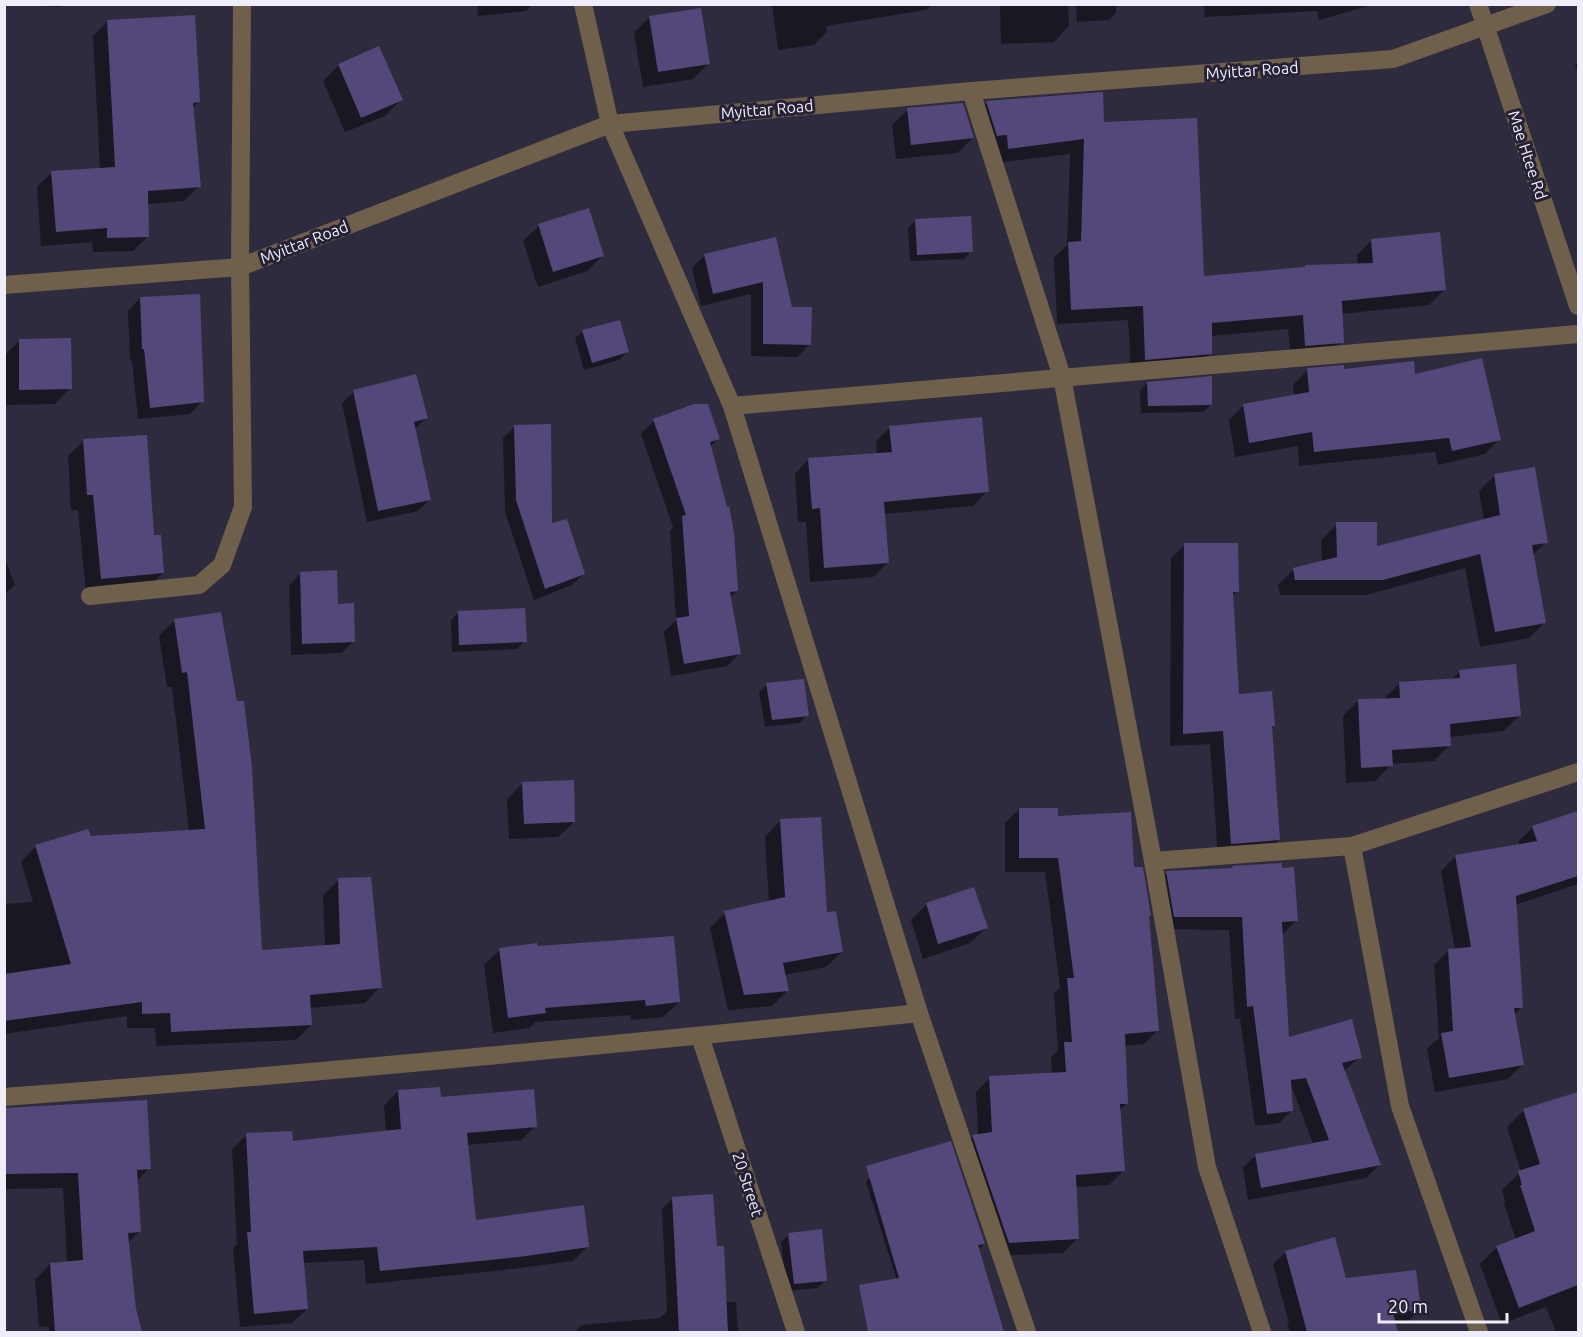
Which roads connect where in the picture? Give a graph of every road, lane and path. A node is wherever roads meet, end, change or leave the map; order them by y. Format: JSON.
{"nodes":[{"id":1,"x":242,"y":4,"type":"edge"},
{"id":2,"x":583,"y":4,"type":"edge"},
{"id":3,"x":1478,"y":4,"type":"edge"},
{"id":4,"x":1547,"y":4,"type":"edge"},
{"id":5,"x":1485,"y":26,"type":"junction"},
{"id":6,"x":971,"y":91,"type":"junction"},
{"id":7,"x":610,"y":124,"type":"junction"},
{"id":8,"x":240,"y":267,"type":"junction"},
{"id":9,"x":4,"y":285,"type":"edge"},
{"id":10,"x":1578,"y":306,"type":"edge"},
{"id":11,"x":1578,"y":334,"type":"edge"},
{"id":12,"x":1062,"y":376,"type":"junction"},
{"id":13,"x":732,"y":406,"type":"junction"},
{"id":14,"x":90,"y":596,"type":"dead end"},
{"id":15,"x":1578,"y":772,"type":"edge"},
{"id":16,"x":1352,"y":846,"type":"junction"},
{"id":17,"x":1153,"y":861,"type":"junction"},
{"id":18,"x":919,"y":1012,"type":"junction"},
{"id":19,"x":700,"y":1036,"type":"junction"},
{"id":20,"x":4,"y":1097,"type":"edge"},
{"id":21,"x":796,"y":1332,"type":"edge"},
{"id":22,"x":1027,"y":1332,"type":"edge"},
{"id":23,"x":1262,"y":1332,"type":"edge"},
{"id":24,"x":1479,"y":1332,"type":"edge"}],
"edges":[{"from":1,"to":8,"type":"street"},
{"from":2,"to":7,"type":"street"},
{"from":3,"to":5,"type":"street","name":"Mae Htee Rd"},
{"from":4,"to":5,"type":"street","name":"Myittar Road"},
{"from":5,"to":6,"type":"street","name":"Myittar Road"},
{"from":5,"to":10,"type":"street","name":"Mae Htee Rd"},
{"from":6,"to":7,"type":"street","name":"Myittar Road"},
{"from":6,"to":12,"type":"street"},
{"from":7,"to":8,"type":"street","name":"Myittar Road"},
{"from":7,"to":13,"type":"street"},
{"from":8,"to":9,"type":"street","name":"Myittar Road"},
{"from":8,"to":14,"type":"street"},
{"from":11,"to":12,"type":"street"},
{"from":12,"to":13,"type":"street"},
{"from":12,"to":17,"type":"street"},
{"from":13,"to":18,"type":"street"},
{"from":15,"to":16,"type":"street"},
{"from":16,"to":17,"type":"street"},
{"from":16,"to":24,"type":"street"},
{"from":17,"to":23,"type":"street"},
{"from":18,"to":19,"type":"street"},
{"from":18,"to":22,"type":"street"},
{"from":19,"to":20,"type":"street"},
{"from":19,"to":21,"type":"street","name":"20 Street"}]}
